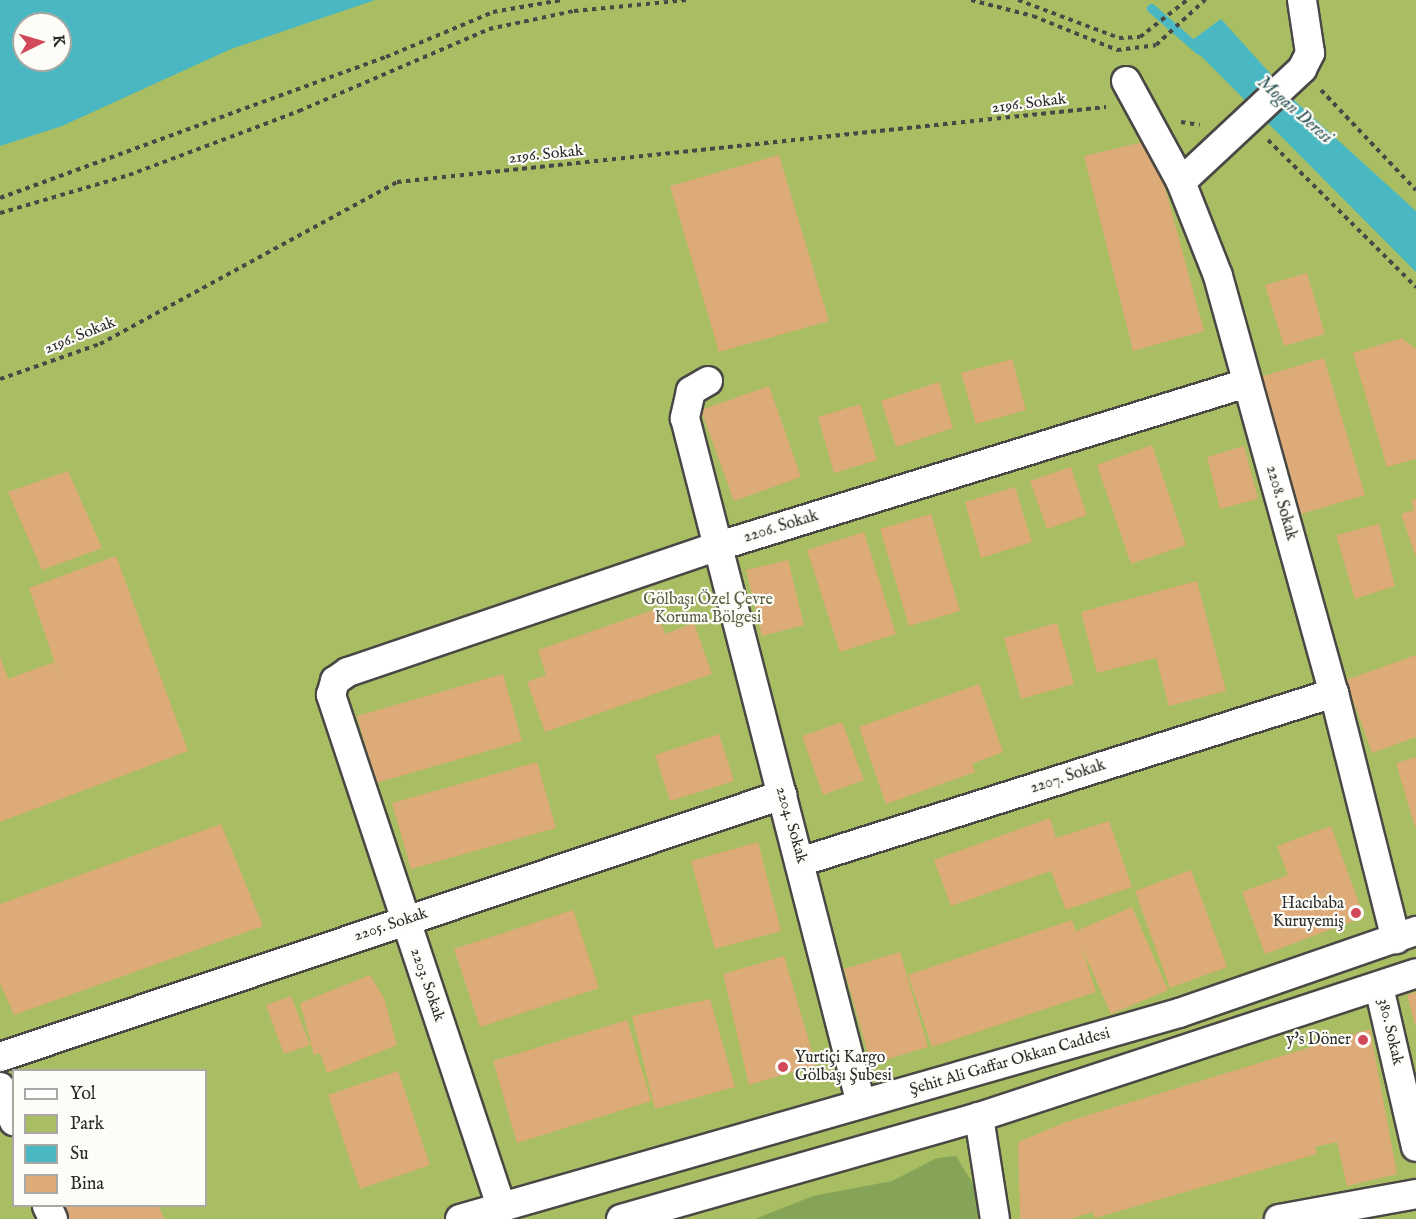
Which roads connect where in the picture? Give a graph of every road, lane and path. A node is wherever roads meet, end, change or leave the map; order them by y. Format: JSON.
{"nodes":[{"id":1,"x":562,"y":0,"type":"edge"},
{"id":2,"x":689,"y":0,"type":"edge"},
{"id":3,"x":971,"y":0,"type":"edge"},
{"id":4,"x":1018,"y":0,"type":"edge"},
{"id":5,"x":1187,"y":0,"type":"edge"},
{"id":6,"x":1205,"y":0,"type":"edge"},
{"id":7,"x":1302,"y":0,"type":"edge"},
{"id":8,"x":1302,"y":69,"type":"junction"},
{"id":9,"x":1136,"y":100,"type":"junction"},
{"id":10,"x":1244,"y":127,"type":"junction"},
{"id":11,"x":1181,"y":182,"type":"junction"},
{"id":12,"x":1416,"y":190,"type":"edge"},
{"id":13,"x":0,"y":198,"type":"edge"},
{"id":14,"x":0,"y":213,"type":"edge"},
{"id":15,"x":1416,"y":287,"type":"edge"},
{"id":16,"x":0,"y":379,"type":"edge"},
{"id":17,"x":708,"y":381,"type":"dead end"},
{"id":18,"x":1247,"y":382,"type":"junction"},
{"id":19,"x":722,"y":545,"type":"junction"},
{"id":20,"x":1334,"y":693,"type":"junction"},
{"id":21,"x":331,"y":695,"type":"joint"},
{"id":22,"x":782,"y":795,"type":"junction"},
{"id":23,"x":802,"y":861,"type":"junction"},
{"id":24,"x":405,"y":921,"type":"junction"},
{"id":25,"x":1406,"y":935,"type":"edge"},
{"id":26,"x":1416,"y":973,"type":"edge"},
{"id":27,"x":1379,"y":987,"type":"junction"},
{"id":28,"x":0,"y":1057,"type":"edge"},
{"id":29,"x":0,"y":1087,"type":"edge"},
{"id":30,"x":861,"y":1104,"type":"junction"},
{"id":31,"x":12,"y":1116,"type":"edge"},
{"id":32,"x":979,"y":1117,"type":"junction"},
{"id":33,"x":1416,"y":1147,"type":"edge"},
{"id":34,"x":1416,"y":1194,"type":"edge"},
{"id":35,"x":501,"y":1206,"type":"junction"},
{"id":36,"x":460,"y":1219,"type":"edge"},
{"id":37,"x":621,"y":1219,"type":"edge"},
{"id":38,"x":995,"y":1219,"type":"edge"},
{"id":39,"x":1279,"y":1219,"type":"edge"}],
"edges":[{"from":1,"to":13,"type":"path"},
{"from":2,"to":14,"type":"path"},
{"from":3,"to":6,"type":"path"},
{"from":4,"to":5,"type":"path"},
{"from":7,"to":8,"type":"street"},
{"from":8,"to":10,"type":"street"},
{"from":8,"to":12,"type":"path"},
{"from":9,"to":10,"type":"path","name":"2196. Sokak"},
{"from":9,"to":11,"type":"street","name":"2208. Sokak"},
{"from":9,"to":16,"type":"path","name":"2196. Sokak"},
{"from":10,"to":11,"type":"street"},
{"from":10,"to":15,"type":"path","name":"2196. Sokak"},
{"from":11,"to":18,"type":"street","name":"2208. Sokak"},
{"from":17,"to":19,"type":"street","name":"2204. Sokak"},
{"from":18,"to":19,"type":"street","name":"2206. Sokak"},
{"from":18,"to":20,"type":"street","name":"2208. Sokak"},
{"from":19,"to":21,"type":"street","name":"2206. Sokak"},
{"from":19,"to":22,"type":"street","name":"2204. Sokak"},
{"from":20,"to":23,"type":"street","name":"2207. Sokak"},
{"from":20,"to":25,"type":"street","name":"2208. Sokak"},
{"from":21,"to":24,"type":"street","name":"2203. Sokak"},
{"from":22,"to":23,"type":"street","name":"2204. Sokak"},
{"from":22,"to":24,"type":"street","name":"2205. Sokak"},
{"from":23,"to":30,"type":"street","name":"2204. Sokak"},
{"from":24,"to":28,"type":"street","name":"2205. Sokak"},
{"from":24,"to":35,"type":"street","name":"2203. Sokak"},
{"from":25,"to":30,"type":"street","name":"Şehit Ali Gaffar Okkan Caddesi"},
{"from":26,"to":27,"type":"street"},
{"from":27,"to":32,"type":"street"},
{"from":27,"to":33,"type":"street","name":"380. Sokak"},
{"from":29,"to":31,"type":"street"},
{"from":30,"to":35,"type":"street","name":"Şehit Ali Gaffar Okkan Caddesi"},
{"from":32,"to":37,"type":"street"},
{"from":32,"to":38,"type":"street"},
{"from":34,"to":39,"type":"street"},
{"from":35,"to":36,"type":"street","name":"Şehit Ali Gaffar Okkan Caddesi"}]}
